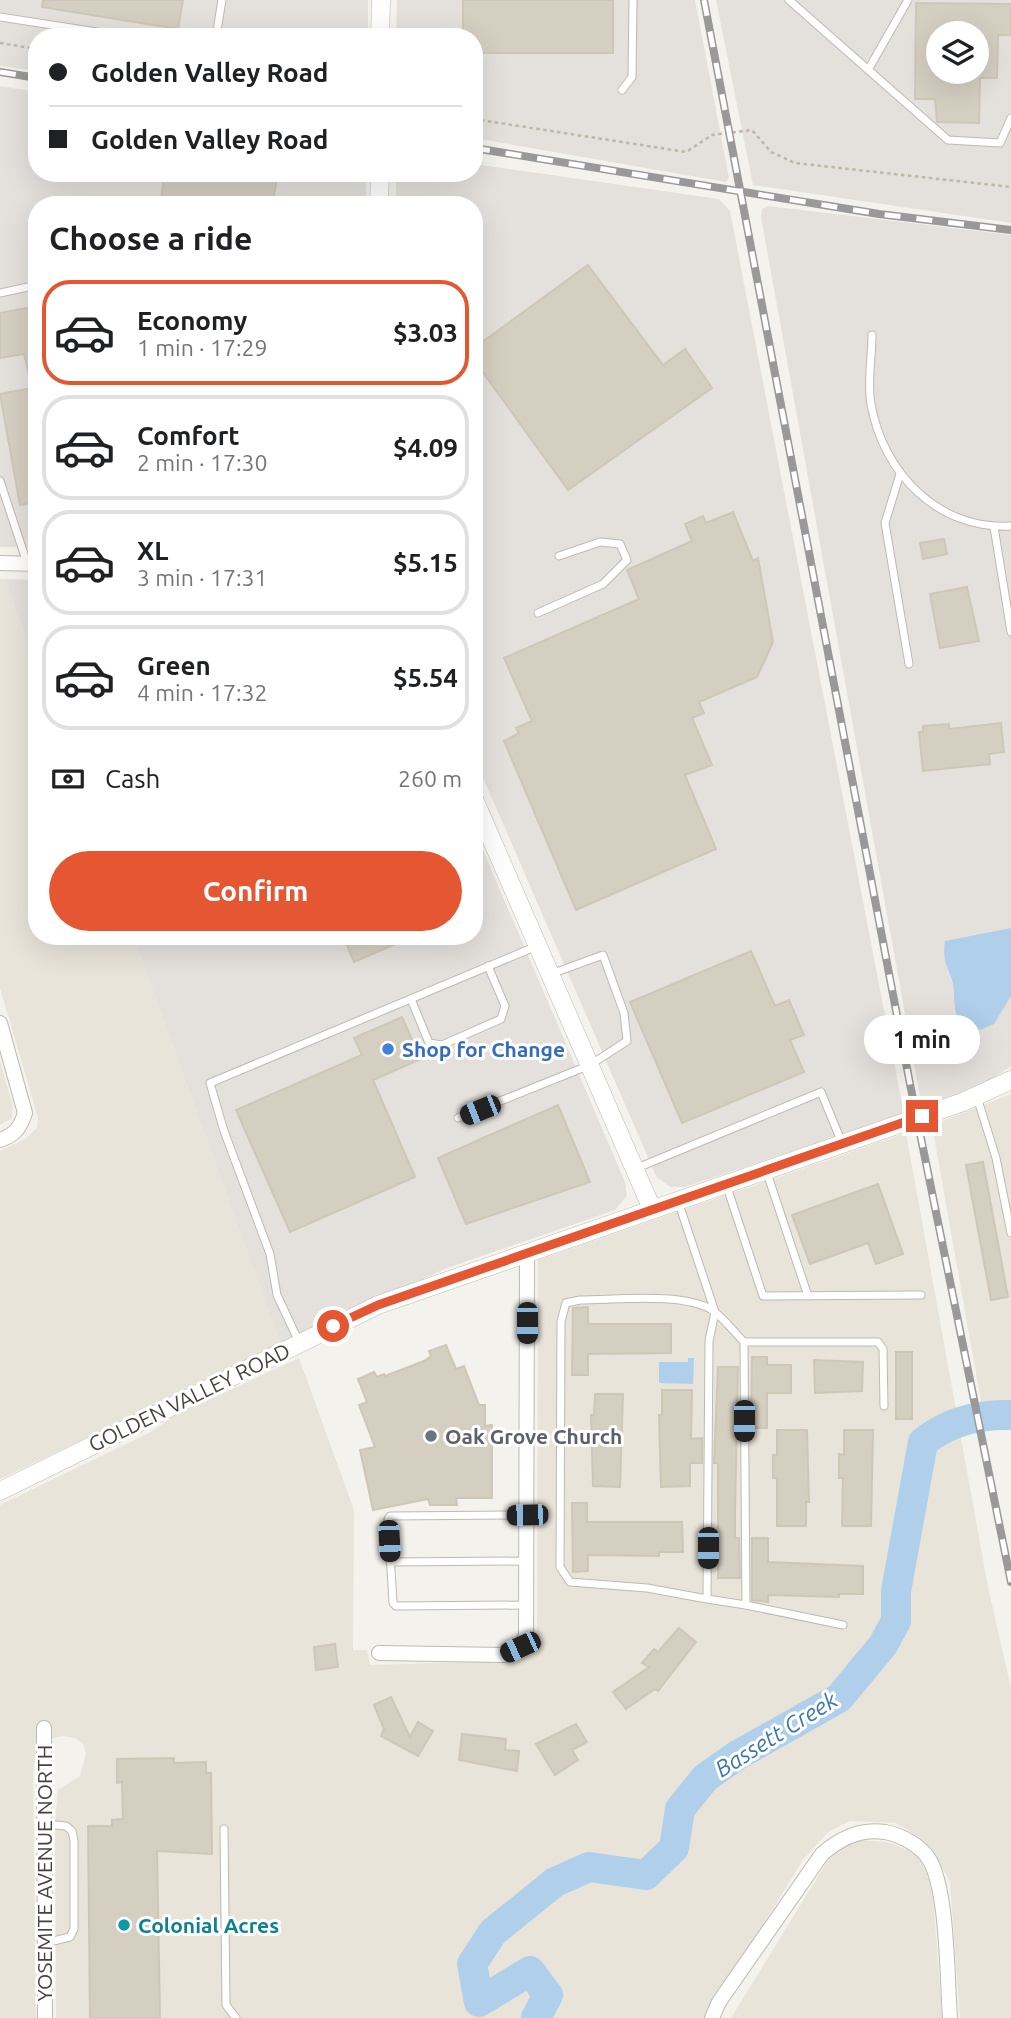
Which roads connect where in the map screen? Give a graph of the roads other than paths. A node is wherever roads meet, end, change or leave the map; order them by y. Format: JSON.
{"nodes":[{"id":1,"x":222,"y":0,"type":"edge"},
{"id":2,"x":381,"y":0,"type":"edge"},
{"id":3,"x":633,"y":0,"type":"edge"},
{"id":4,"x":789,"y":0,"type":"edge"},
{"id":5,"x":908,"y":0,"type":"edge"},
{"id":6,"x":0,"y":17,"type":"edge"},
{"id":7,"x":71,"y":28,"type":"edge"},
{"id":8,"x":217,"y":28,"type":"edge"},
{"id":9,"x":380,"y":28,"type":"edge"},
{"id":10,"x":868,"y":70,"type":"junction"},
{"id":11,"x":622,"y":90,"type":"dead end"},
{"id":12,"x":1011,"y":118,"type":"edge"},
{"id":13,"x":28,"y":287,"type":"edge"},
{"id":14,"x":0,"y":293,"type":"edge"},
{"id":15,"x":872,"y":335,"type":"dead end"},
{"id":16,"x":900,"y":474,"type":"junction"},
{"id":17,"x":0,"y":481,"type":"edge"},
{"id":18,"x":1011,"y":526,"type":"edge"},
{"id":19,"x":993,"y":527,"type":"junction"},
{"id":20,"x":28,"y":554,"type":"edge"},
{"id":21,"x":559,"y":556,"type":"dead end"},
{"id":22,"x":0,"y":563,"type":"edge"},
{"id":23,"x":28,"y":564,"type":"edge"},
{"id":24,"x":538,"y":614,"type":"dead end"},
{"id":25,"x":1011,"y":632,"type":"edge"},
{"id":26,"x":909,"y":664,"type":"dead end"},
{"id":27,"x":483,"y":820,"type":"edge"},
{"id":28,"x":538,"y":946,"type":"junction"},
{"id":29,"x":488,"y":966,"type":"junction"},
{"id":30,"x":550,"y":974,"type":"junction"},
{"id":31,"x":411,"y":999,"type":"junction"},
{"id":32,"x":0,"y":1023,"type":"edge"},
{"id":33,"x":590,"y":1065,"type":"junction"},
{"id":34,"x":1011,"y":1080,"type":"edge"},
{"id":35,"x":976,"y":1096,"type":"junction"},
{"id":36,"x":458,"y":1118,"type":"dead end"},
{"id":37,"x":0,"y":1140,"type":"edge"},
{"id":38,"x":842,"y":1143,"type":"junction"},
{"id":39,"x":635,"y":1169,"type":"junction"},
{"id":40,"x":766,"y":1170,"type":"junction"},
{"id":41,"x":725,"y":1184,"type":"junction"},
{"id":42,"x":678,"y":1200,"type":"junction"},
{"id":43,"x":652,"y":1209,"type":"junction"},
{"id":44,"x":1011,"y":1233,"type":"edge"},
{"id":45,"x":527,"y":1253,"type":"junction"},
{"id":46,"x":921,"y":1295,"type":"dead end"},
{"id":47,"x":808,"y":1296,"type":"junction"},
{"id":48,"x":715,"y":1312,"type":"junction"},
{"id":49,"x":299,"y":1342,"type":"junction"},
{"id":50,"x":744,"y":1342,"type":"junction"},
{"id":51,"x":884,"y":1406,"type":"dead end"},
{"id":52,"x":0,"y":1491,"type":"edge"},
{"id":53,"x":527,"y":1515,"type":"junction"},
{"id":54,"x":527,"y":1560,"type":"junction"},
{"id":55,"x":390,"y":1562,"type":"junction"},
{"id":56,"x":708,"y":1600,"type":"junction"},
{"id":57,"x":526,"y":1605,"type":"junction"},
{"id":58,"x":746,"y":1605,"type":"junction"},
{"id":59,"x":844,"y":1625,"type":"dead end"},
{"id":60,"x":379,"y":1653,"type":"dead end"},
{"id":61,"x":44,"y":1728,"type":"dead end"},
{"id":62,"x":44,"y":1824,"type":"junction"},
{"id":63,"x":224,"y":1829,"type":"dead end"},
{"id":64,"x":45,"y":1943,"type":"junction"},
{"id":65,"x":45,"y":2018,"type":"edge"},
{"id":66,"x":236,"y":2018,"type":"edge"},
{"id":67,"x":712,"y":2018,"type":"edge"},
{"id":68,"x":950,"y":2018,"type":"edge"}],
"edges":[{"from":1,"to":8,"type":"lane"},
{"from":2,"to":9,"type":"street"},
{"from":3,"to":11,"type":"lane"},
{"from":4,"to":10,"type":"lane"},
{"from":5,"to":10,"type":"lane"},
{"from":6,"to":7,"type":"lane"},
{"from":10,"to":12,"type":"lane"},
{"from":13,"to":14,"type":"lane"},
{"from":15,"to":16,"type":"lane"},
{"from":16,"to":19,"type":"lane"},
{"from":16,"to":26,"type":"lane"},
{"from":17,"to":20,"type":"lane"},
{"from":18,"to":19,"type":"lane"},
{"from":19,"to":25,"type":"lane"},
{"from":21,"to":24,"type":"lane"},
{"from":22,"to":23,"type":"street"},
{"from":27,"to":28,"type":"street"},
{"from":28,"to":29,"type":"lane"},
{"from":28,"to":30,"type":"street"},
{"from":29,"to":31,"type":"lane"},
{"from":29,"to":31,"type":"lane"},
{"from":30,"to":33,"type":"street"},
{"from":30,"to":33,"type":"lane"},
{"from":31,"to":49,"type":"lane"},
{"from":32,"to":37,"type":"street"},
{"from":33,"to":36,"type":"lane"},
{"from":33,"to":39,"type":"street"},
{"from":34,"to":35,"type":"street","name":"GOLDEN VALLEY ROAD"},
{"from":35,"to":38,"type":"street","name":"GOLDEN VALLEY ROAD"},
{"from":35,"to":44,"type":"lane"},
{"from":38,"to":39,"type":"lane"},
{"from":38,"to":40,"type":"street","name":"GOLDEN VALLEY ROAD"},
{"from":39,"to":43,"type":"street"},
{"from":40,"to":41,"type":"street","name":"GOLDEN VALLEY ROAD"},
{"from":40,"to":47,"type":"lane"},
{"from":41,"to":42,"type":"street","name":"GOLDEN VALLEY ROAD"},
{"from":41,"to":47,"type":"lane"},
{"from":42,"to":43,"type":"street","name":"GOLDEN VALLEY ROAD"},
{"from":42,"to":48,"type":"lane"},
{"from":43,"to":45,"type":"street","name":"GOLDEN VALLEY ROAD"},
{"from":45,"to":49,"type":"street","name":"GOLDEN VALLEY ROAD"},
{"from":45,"to":53,"type":"street"},
{"from":46,"to":47,"type":"lane"},
{"from":48,"to":50,"type":"lane"},
{"from":48,"to":56,"type":"lane"},
{"from":48,"to":56,"type":"lane"},
{"from":49,"to":52,"type":"street","name":"GOLDEN VALLEY ROAD"},
{"from":50,"to":51,"type":"lane"},
{"from":50,"to":58,"type":"lane"},
{"from":53,"to":54,"type":"street"},
{"from":53,"to":55,"type":"lane"},
{"from":54,"to":55,"type":"lane"},
{"from":54,"to":57,"type":"street"},
{"from":55,"to":57,"type":"lane"},
{"from":56,"to":58,"type":"lane"},
{"from":57,"to":60,"type":"street"},
{"from":58,"to":59,"type":"lane"},
{"from":61,"to":62,"type":"street","name":"YOSEMITE AVENUE NORTH"},
{"from":62,"to":64,"type":"street","name":"YOSEMITE AVENUE NORTH"},
{"from":62,"to":64,"type":"lane"},
{"from":63,"to":66,"type":"lane"},
{"from":64,"to":65,"type":"street","name":"YOSEMITE AVENUE NORTH"},
{"from":67,"to":68,"type":"street"}]}
